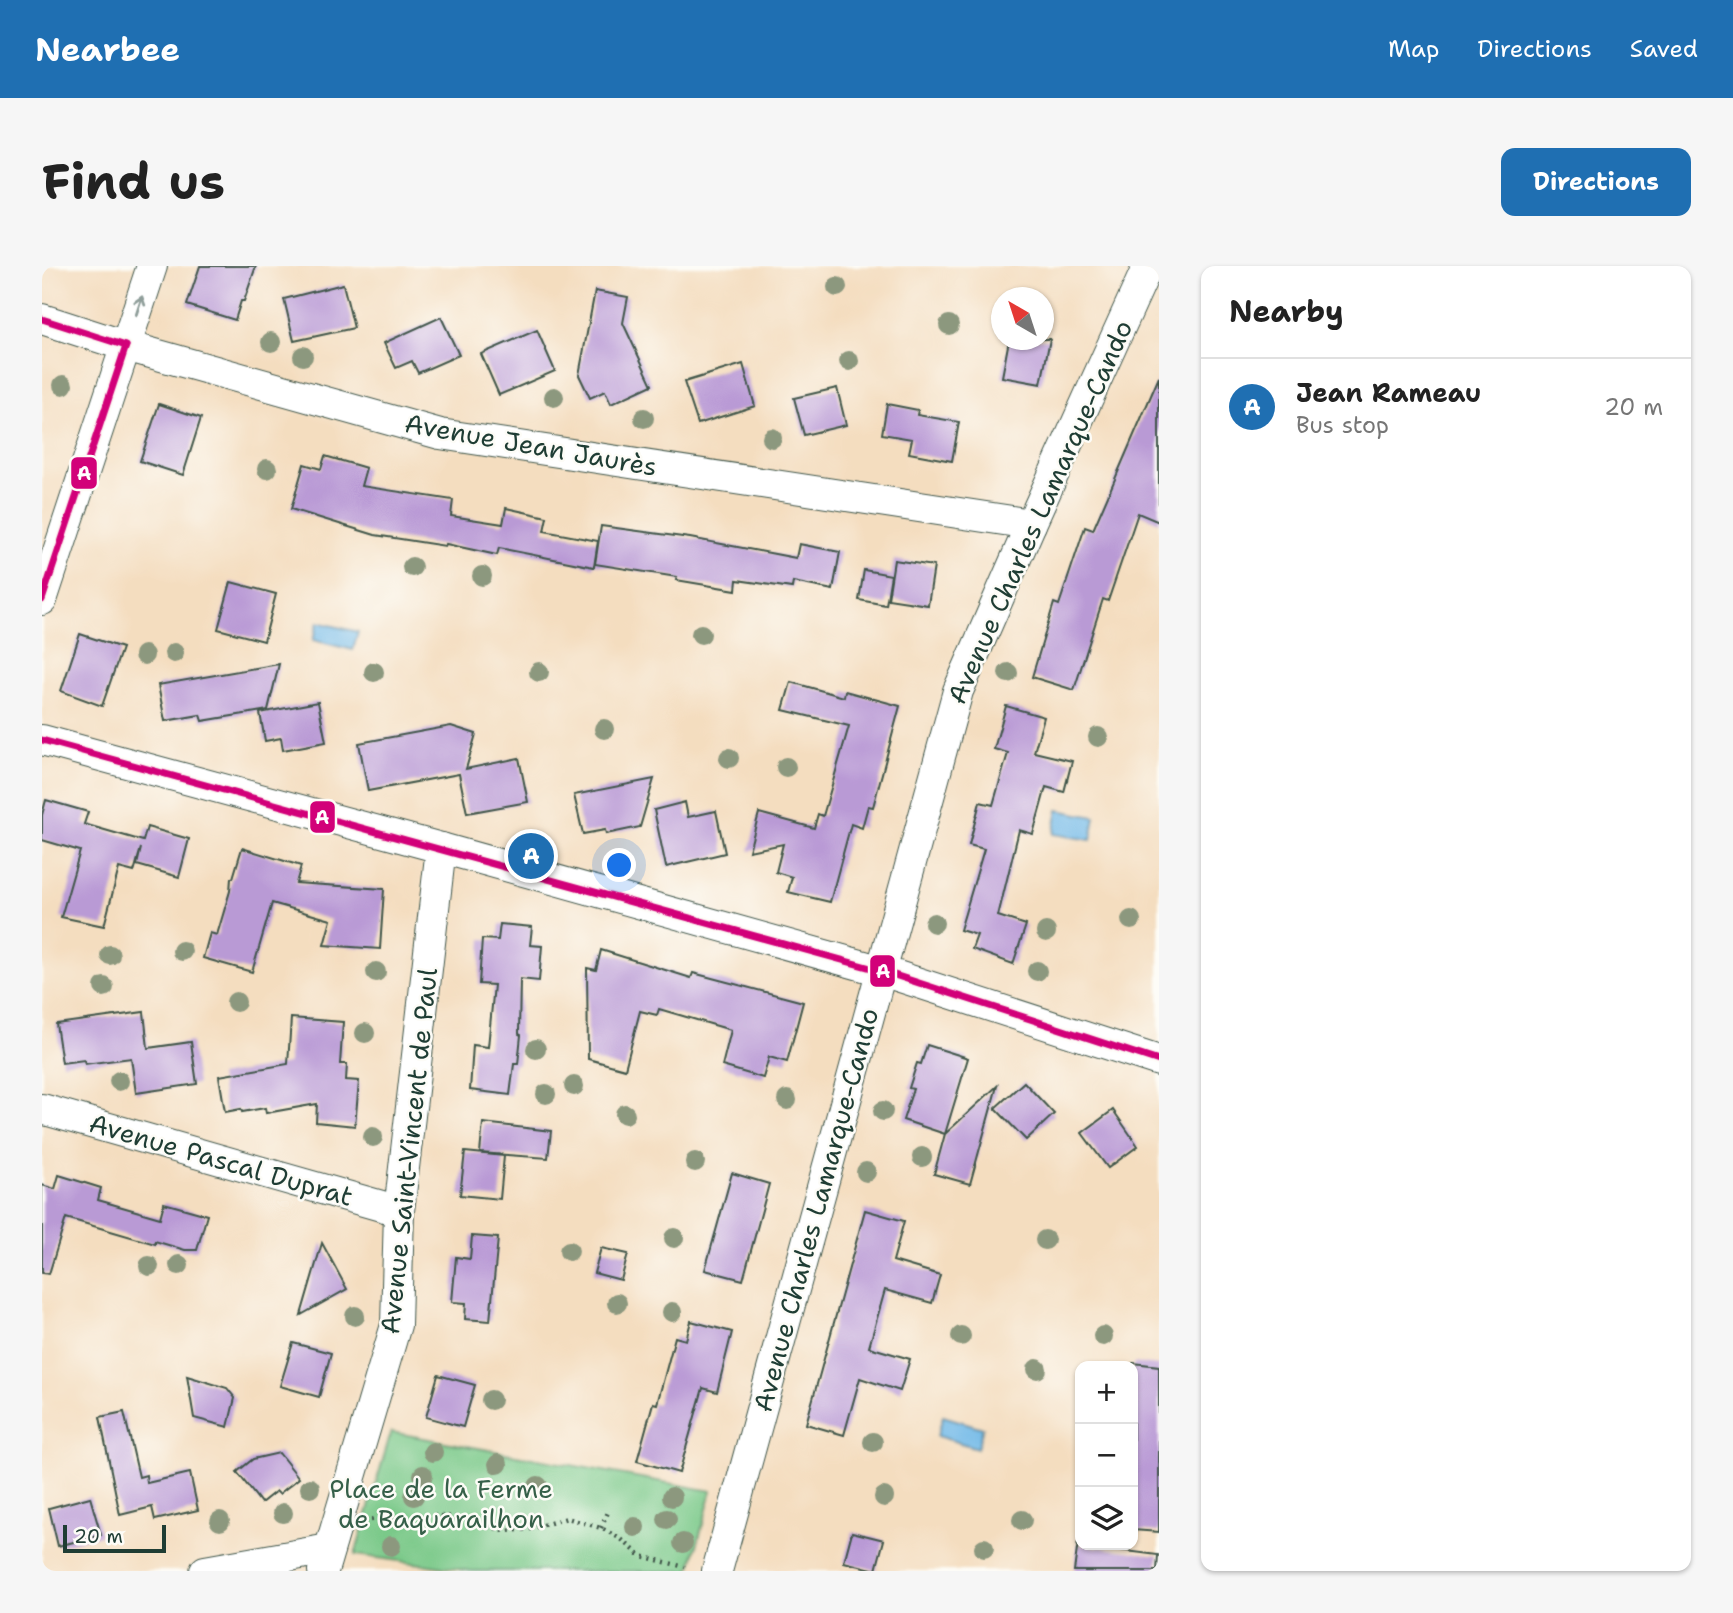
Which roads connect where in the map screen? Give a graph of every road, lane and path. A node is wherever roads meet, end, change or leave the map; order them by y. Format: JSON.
{"nodes":[{"id":1,"x":152,"y":266,"type":"edge"},
{"id":2,"x":1149,"y":266,"type":"edge"},
{"id":3,"x":42,"y":319,"type":"edge"},
{"id":4,"x":126,"y":346,"type":"junction"},
{"id":5,"x":1031,"y":524,"type":"junction"},
{"id":6,"x":42,"y":600,"type":"edge"},
{"id":7,"x":42,"y":740,"type":"edge"},
{"id":8,"x":442,"y":848,"type":"junction"},
{"id":9,"x":882,"y":971,"type":"junction"},
{"id":10,"x":1159,"y":1062,"type":"edge"},
{"id":11,"x":42,"y":1109,"type":"edge"},
{"id":12,"x":399,"y":1211,"type":"junction"},
{"id":13,"x":609,"y":1510,"type":"dead end"},
{"id":14,"x":339,"y":1517,"type":"junction"},
{"id":15,"x":601,"y":1528,"type":"junction"},
{"id":16,"x":326,"y":1560,"type":"edge"},
{"id":17,"x":717,"y":1570,"type":"edge"},
{"id":18,"x":205,"y":1571,"type":"edge"}],
"edges":[{"from":4,"to":1,"type":"street","one_way":true},
{"from":2,"to":5,"type":"street","name":"Avenue Charles Lamarque-Cando"},
{"from":3,"to":4,"type":"street","name":"Avenue Jean Jaurès"},
{"from":4,"to":5,"type":"street","name":"Avenue Jean Jaurès"},
{"from":4,"to":6,"type":"street"},
{"from":5,"to":9,"type":"street","name":"Avenue Charles Lamarque-Cando"},
{"from":7,"to":8,"type":"street"},
{"from":8,"to":9,"type":"street"},
{"from":8,"to":12,"type":"street","name":"Avenue Saint-Vincent de Paul"},
{"from":9,"to":10,"type":"street"},
{"from":9,"to":17,"type":"street","name":"Avenue Charles Lamarque-Cando"},
{"from":11,"to":12,"type":"street","name":"Avenue Pascal Duprat"},
{"from":12,"to":14,"type":"street","name":"Avenue Saint-Vincent de Paul"},
{"from":13,"to":15,"type":"path"},
{"from":14,"to":15,"type":"path"},
{"from":14,"to":16,"type":"street","name":"Avenue Saint-Vincent de Paul"},
{"from":15,"to":17,"type":"path"},
{"from":16,"to":18,"type":"street"}]}
